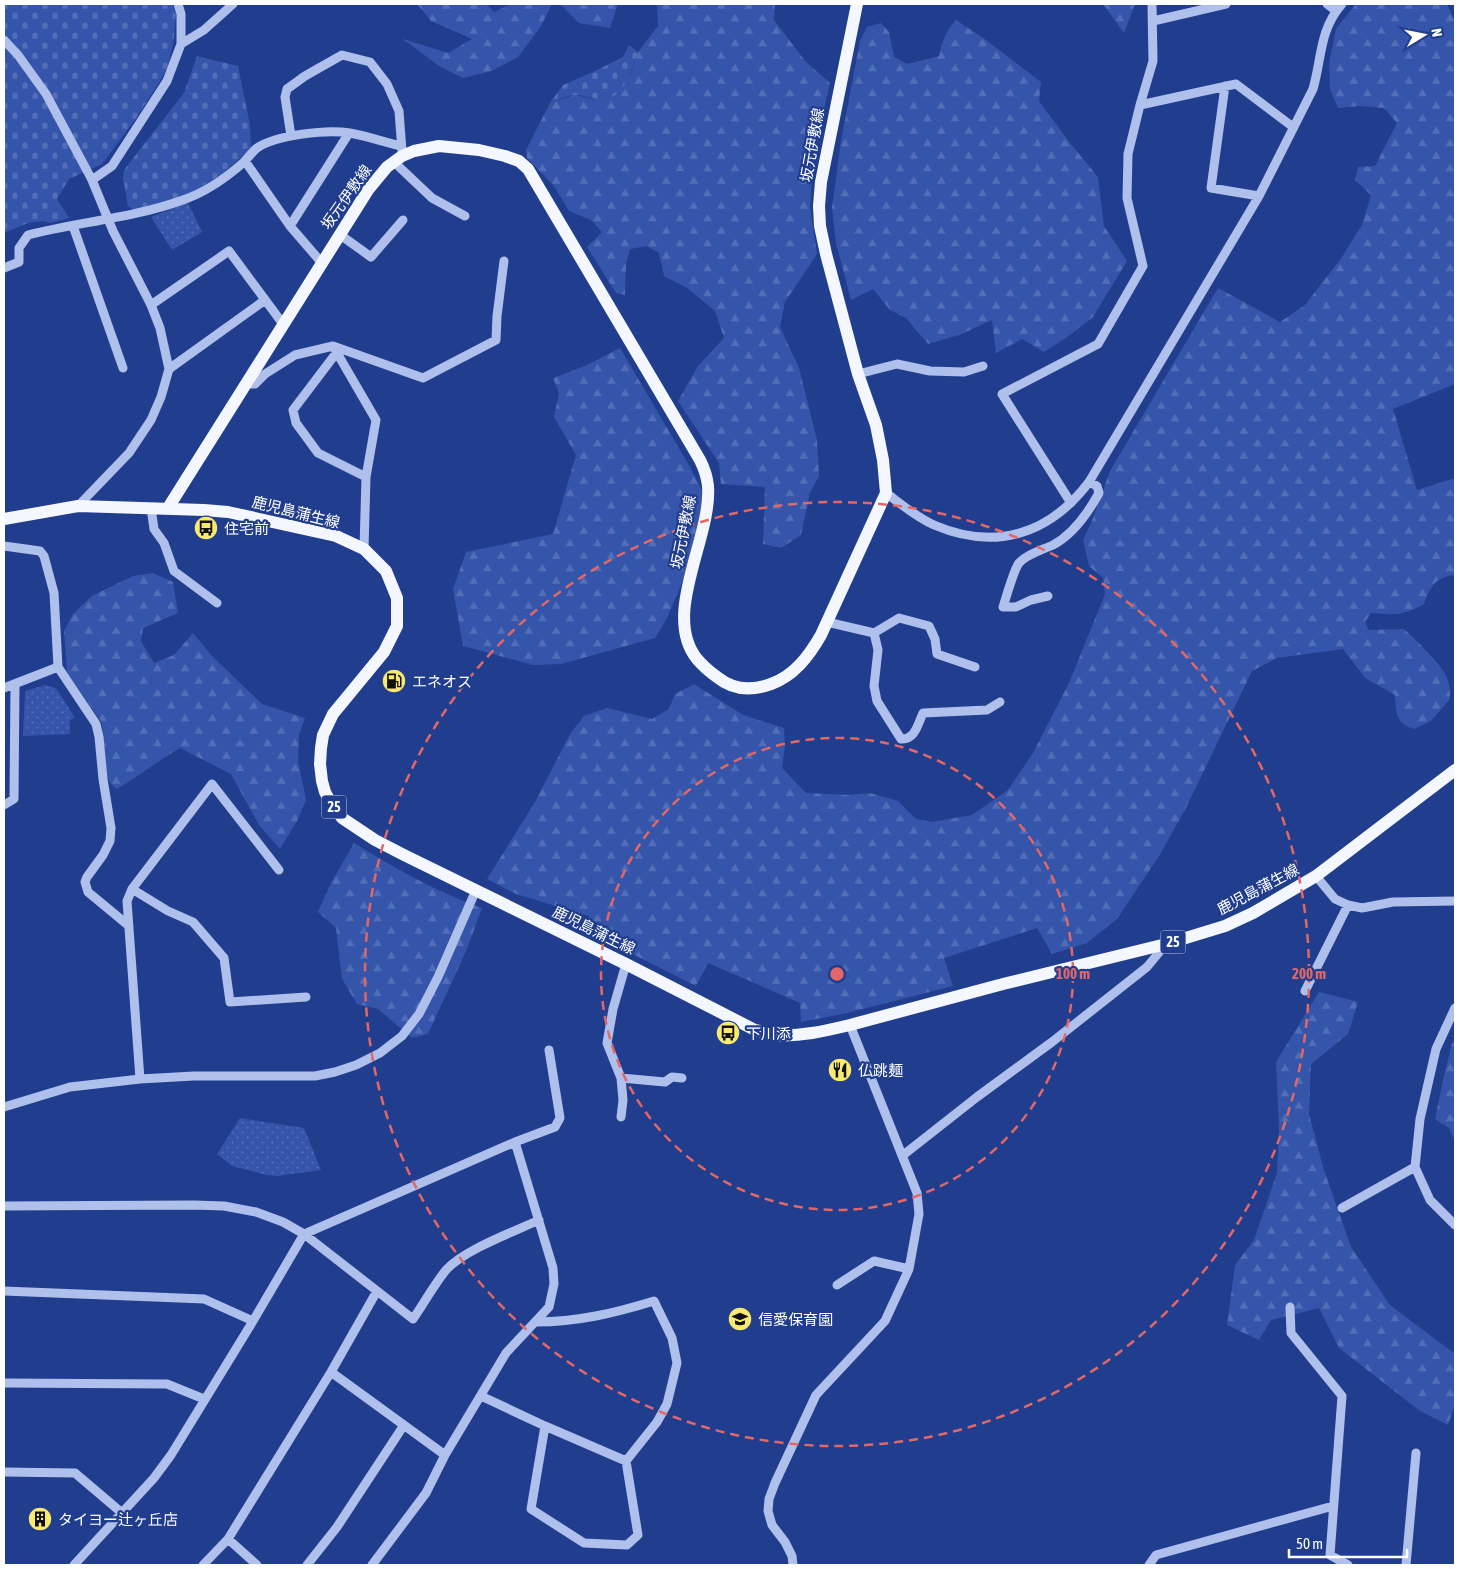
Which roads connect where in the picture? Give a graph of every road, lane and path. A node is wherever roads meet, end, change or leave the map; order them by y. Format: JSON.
{"nodes":[{"id":1,"x":178,"y":4,"type":"edge"},
{"id":2,"x":233,"y":4,"type":"edge"},
{"id":3,"x":857,"y":4,"type":"edge"},
{"id":4,"x":1152,"y":4,"type":"edge"},
{"id":5,"x":1226,"y":4,"type":"edge"},
{"id":6,"x":1327,"y":4,"type":"edge"},
{"id":7,"x":1339,"y":7,"type":"edge"},
{"id":8,"x":1153,"y":21,"type":"junction"},
{"id":9,"x":4,"y":40,"type":"edge"},
{"id":10,"x":181,"y":44,"type":"junction"},
{"id":11,"x":1225,"y":86,"type":"junction"},
{"id":12,"x":1140,"y":105,"type":"junction"},
{"id":13,"x":1293,"y":127,"type":"junction"},
{"id":14,"x":349,"y":133,"type":"junction"},
{"id":15,"x":291,"y":136,"type":"junction"},
{"id":16,"x":399,"y":155,"type":"junction"},
{"id":17,"x":245,"y":161,"type":"junction"},
{"id":18,"x":92,"y":180,"type":"junction"},
{"id":19,"x":1259,"y":196,"type":"junction"},
{"id":20,"x":465,"y":216,"type":"dead end"},
{"id":21,"x":109,"y":219,"type":"junction"},
{"id":22,"x":403,"y":220,"type":"dead end"},
{"id":23,"x":73,"y":226,"type":"junction"},
{"id":24,"x":290,"y":226,"type":"junction"},
{"id":25,"x":339,"y":234,"type":"junction"},
{"id":26,"x":504,"y":261,"type":"dead end"},
{"id":27,"x":321,"y":262,"type":"junction"},
{"id":28,"x":4,"y":268,"type":"edge"},
{"id":29,"x":265,"y":300,"type":"junction"},
{"id":30,"x":151,"y":304,"type":"junction"},
{"id":31,"x":283,"y":324,"type":"junction"},
{"id":32,"x":335,"y":349,"type":"junction"},
{"id":33,"x":983,"y":366,"type":"dead end"},
{"id":34,"x":123,"y":368,"type":"dead end"},
{"id":35,"x":169,"y":369,"type":"junction"},
{"id":36,"x":858,"y":374,"type":"junction"},
{"id":37,"x":246,"y":384,"type":"junction"},
{"id":38,"x":366,"y":477,"type":"junction"},
{"id":39,"x":1089,"y":482,"type":"junction"},
{"id":40,"x":886,"y":493,"type":"junction"},
{"id":41,"x":1071,"y":503,"type":"junction"},
{"id":42,"x":78,"y":506,"type":"junction"},
{"id":43,"x":151,"y":508,"type":"junction"},
{"id":44,"x":168,"y":508,"type":"junction"},
{"id":45,"x":4,"y":519,"type":"edge"},
{"id":46,"x":4,"y":546,"type":"edge"},
{"id":47,"x":364,"y":550,"type":"junction"},
{"id":48,"x":1048,"y":596,"type":"dead end"},
{"id":49,"x":217,"y":603,"type":"dead end"},
{"id":50,"x":827,"y":622,"type":"junction"},
{"id":51,"x":874,"y":633,"type":"junction"},
{"id":52,"x":58,"y":667,"type":"junction"},
{"id":53,"x":974,"y":667,"type":"dead end"},
{"id":54,"x":15,"y":684,"type":"junction"},
{"id":55,"x":4,"y":688,"type":"edge"},
{"id":56,"x":1000,"y":702,"type":"dead end"},
{"id":57,"x":1455,"y":770,"type":"edge"},
{"id":58,"x":4,"y":805,"type":"edge"},
{"id":59,"x":279,"y":870,"type":"dead end"},
{"id":60,"x":1316,"y":876,"type":"junction"},
{"id":61,"x":132,"y":888,"type":"junction"},
{"id":62,"x":476,"y":890,"type":"junction"},
{"id":63,"x":1455,"y":901,"type":"edge"},
{"id":64,"x":1348,"y":905,"type":"junction"},
{"id":65,"x":129,"y":926,"type":"junction"},
{"id":66,"x":1166,"y":944,"type":"junction"},
{"id":67,"x":626,"y":964,"type":"junction"},
{"id":68,"x":1305,"y":991,"type":"dead end"},
{"id":69,"x":306,"y":997,"type":"dead end"},
{"id":70,"x":1455,"y":1008,"type":"edge"},
{"id":71,"x":850,"y":1025,"type":"junction"},
{"id":72,"x":549,"y":1050,"type":"dead end"},
{"id":73,"x":621,"y":1078,"type":"junction"},
{"id":74,"x":682,"y":1078,"type":"dead end"},
{"id":75,"x":140,"y":1079,"type":"junction"},
{"id":76,"x":4,"y":1107,"type":"edge"},
{"id":77,"x":621,"y":1117,"type":"dead end"},
{"id":78,"x":514,"y":1142,"type":"junction"},
{"id":79,"x":902,"y":1156,"type":"junction"},
{"id":80,"x":1415,"y":1167,"type":"junction"},
{"id":81,"x":4,"y":1206,"type":"edge"},
{"id":82,"x":1342,"y":1208,"type":"dead end"},
{"id":83,"x":539,"y":1220,"type":"junction"},
{"id":84,"x":1455,"y":1225,"type":"edge"},
{"id":85,"x":304,"y":1234,"type":"junction"},
{"id":86,"x":909,"y":1269,"type":"junction"},
{"id":87,"x":837,"y":1285,"type":"dead end"},
{"id":88,"x":4,"y":1291,"type":"edge"},
{"id":89,"x":377,"y":1291,"type":"junction"},
{"id":90,"x":1290,"y":1307,"type":"dead end"},
{"id":91,"x":253,"y":1321,"type":"junction"},
{"id":92,"x":536,"y":1322,"type":"junction"},
{"id":93,"x":331,"y":1372,"type":"junction"},
{"id":94,"x":4,"y":1383,"type":"edge"},
{"id":95,"x":482,"y":1396,"type":"junction"},
{"id":96,"x":204,"y":1399,"type":"junction"},
{"id":97,"x":404,"y":1425,"type":"junction"},
{"id":98,"x":545,"y":1426,"type":"junction"},
{"id":99,"x":1416,"y":1453,"type":"dead end"},
{"id":100,"x":445,"y":1455,"type":"junction"},
{"id":101,"x":626,"y":1461,"type":"junction"},
{"id":102,"x":4,"y":1472,"type":"edge"},
{"id":103,"x":1333,"y":1506,"type":"junction"},
{"id":104,"x":122,"y":1513,"type":"junction"},
{"id":105,"x":228,"y":1539,"type":"junction"},
{"id":106,"x":74,"y":1565,"type":"edge"},
{"id":107,"x":202,"y":1565,"type":"edge"},
{"id":108,"x":257,"y":1565,"type":"edge"},
{"id":109,"x":307,"y":1565,"type":"edge"},
{"id":110,"x":372,"y":1565,"type":"edge"},
{"id":111,"x":793,"y":1565,"type":"edge"},
{"id":112,"x":1148,"y":1565,"type":"edge"},
{"id":113,"x":1348,"y":1565,"type":"edge"},
{"id":114,"x":1406,"y":1565,"type":"edge"}],
"edges":[{"from":1,"to":10,"type":"street"},
{"from":2,"to":10,"type":"street"},
{"from":3,"to":36,"type":"main road","name":"坂元伊敷線"},
{"from":4,"to":8,"type":"street"},
{"from":5,"to":8,"type":"street"},
{"from":6,"to":7,"type":"street"},
{"from":7,"to":13,"type":"street"},
{"from":8,"to":12,"type":"street"},
{"from":9,"to":18,"type":"street"},
{"from":10,"to":18,"type":"street"},
{"from":11,"to":12,"type":"street"},
{"from":11,"to":13,"type":"street"},
{"from":11,"to":19,"type":"street"},
{"from":12,"to":41,"type":"street"},
{"from":13,"to":19,"type":"street"},
{"from":14,"to":15,"type":"street"},
{"from":14,"to":16,"type":"street"},
{"from":14,"to":24,"type":"street"},
{"from":15,"to":16,"type":"street"},
{"from":15,"to":17,"type":"street"},
{"from":16,"to":20,"type":"street"},
{"from":16,"to":25,"type":"main road","name":"坂元伊敷線"},
{"from":16,"to":50,"type":"main road","name":"坂元伊敷線"},
{"from":17,"to":21,"type":"street"},
{"from":17,"to":24,"type":"street"},
{"from":18,"to":21,"type":"street"},
{"from":19,"to":39,"type":"street"},
{"from":21,"to":23,"type":"street"},
{"from":21,"to":30,"type":"street"},
{"from":22,"to":25,"type":"street"},
{"from":23,"to":28,"type":"street"},
{"from":23,"to":34,"type":"street"},
{"from":24,"to":27,"type":"street"},
{"from":25,"to":27,"type":"main road","name":"坂元伊敷線"},
{"from":26,"to":32,"type":"street"},
{"from":27,"to":31,"type":"main road","name":"坂元伊敷線"},
{"from":29,"to":30,"type":"street"},
{"from":29,"to":31,"type":"street"},
{"from":29,"to":35,"type":"street"},
{"from":30,"to":35,"type":"street"},
{"from":31,"to":37,"type":"main road","name":"坂元伊敷線"},
{"from":32,"to":37,"type":"street"},
{"from":32,"to":38,"type":"street"},
{"from":32,"to":38,"type":"street"},
{"from":33,"to":36,"type":"street"},
{"from":35,"to":42,"type":"street"},
{"from":36,"to":40,"type":"main road","name":"坂元伊敷線"},
{"from":37,"to":44,"type":"main road","name":"坂元伊敷線"},
{"from":38,"to":47,"type":"street"},
{"from":39,"to":41,"type":"street"},
{"from":39,"to":48,"type":"street"},
{"from":40,"to":41,"type":"street"},
{"from":40,"to":50,"type":"main road","name":"坂元伊敷線"},
{"from":42,"to":43,"type":"main road","name":"鹿児島蒲生線","number":"25"},
{"from":42,"to":45,"type":"main road","name":"鹿児島蒲生線","number":"25"},
{"from":43,"to":44,"type":"main road","name":"鹿児島蒲生線","number":"25"},
{"from":43,"to":49,"type":"street"},
{"from":44,"to":47,"type":"main road","name":"鹿児島蒲生線","number":"25"},
{"from":46,"to":52,"type":"street"},
{"from":47,"to":62,"type":"main road","name":"鹿児島蒲生線","number":"25"},
{"from":50,"to":51,"type":"street"},
{"from":51,"to":53,"type":"street"},
{"from":51,"to":56,"type":"street"},
{"from":52,"to":54,"type":"street"},
{"from":52,"to":65,"type":"street"},
{"from":54,"to":55,"type":"street"},
{"from":54,"to":58,"type":"street"},
{"from":57,"to":60,"type":"main road","name":"鹿児島蒲生線","number":"25"},
{"from":59,"to":61,"type":"street"},
{"from":60,"to":64,"type":"street"},
{"from":60,"to":66,"type":"main road","name":"鹿児島蒲生線","number":"25"},
{"from":61,"to":65,"type":"street"},
{"from":61,"to":69,"type":"street"},
{"from":62,"to":67,"type":"main road","name":"鹿児島蒲生線","number":"25"},
{"from":62,"to":75,"type":"street"},
{"from":63,"to":64,"type":"street"},
{"from":64,"to":68,"type":"street"},
{"from":65,"to":75,"type":"street"},
{"from":66,"to":71,"type":"main road","name":"鹿児島蒲生線","number":"25"},
{"from":66,"to":79,"type":"street"},
{"from":67,"to":71,"type":"main road","name":"鹿児島蒲生線","number":"25"},
{"from":67,"to":73,"type":"street"},
{"from":70,"to":80,"type":"street"},
{"from":71,"to":79,"type":"street"},
{"from":72,"to":78,"type":"street"},
{"from":73,"to":74,"type":"street"},
{"from":73,"to":77,"type":"street"},
{"from":75,"to":76,"type":"street"},
{"from":78,"to":83,"type":"street"},
{"from":78,"to":85,"type":"street"},
{"from":79,"to":86,"type":"street"},
{"from":80,"to":82,"type":"street"},
{"from":80,"to":84,"type":"street"},
{"from":81,"to":85,"type":"street"},
{"from":83,"to":89,"type":"street"},
{"from":83,"to":92,"type":"street"},
{"from":85,"to":89,"type":"street"},
{"from":85,"to":91,"type":"street"},
{"from":86,"to":87,"type":"street"},
{"from":86,"to":111,"type":"street"},
{"from":88,"to":91,"type":"street"},
{"from":89,"to":93,"type":"street"},
{"from":90,"to":103,"type":"street"},
{"from":91,"to":96,"type":"street"},
{"from":92,"to":95,"type":"street"},
{"from":92,"to":101,"type":"street"},
{"from":93,"to":97,"type":"street"},
{"from":93,"to":105,"type":"street"},
{"from":94,"to":96,"type":"street"},
{"from":95,"to":98,"type":"street"},
{"from":95,"to":100,"type":"street"},
{"from":96,"to":104,"type":"street"},
{"from":97,"to":100,"type":"street"},
{"from":97,"to":109,"type":"street"},
{"from":98,"to":101,"type":"street"},
{"from":98,"to":101,"type":"street"},
{"from":99,"to":114,"type":"street"},
{"from":100,"to":110,"type":"street"},
{"from":102,"to":104,"type":"street"},
{"from":103,"to":112,"type":"street"},
{"from":103,"to":113,"type":"street"},
{"from":104,"to":106,"type":"street"},
{"from":105,"to":107,"type":"street"},
{"from":105,"to":108,"type":"street"}]}
